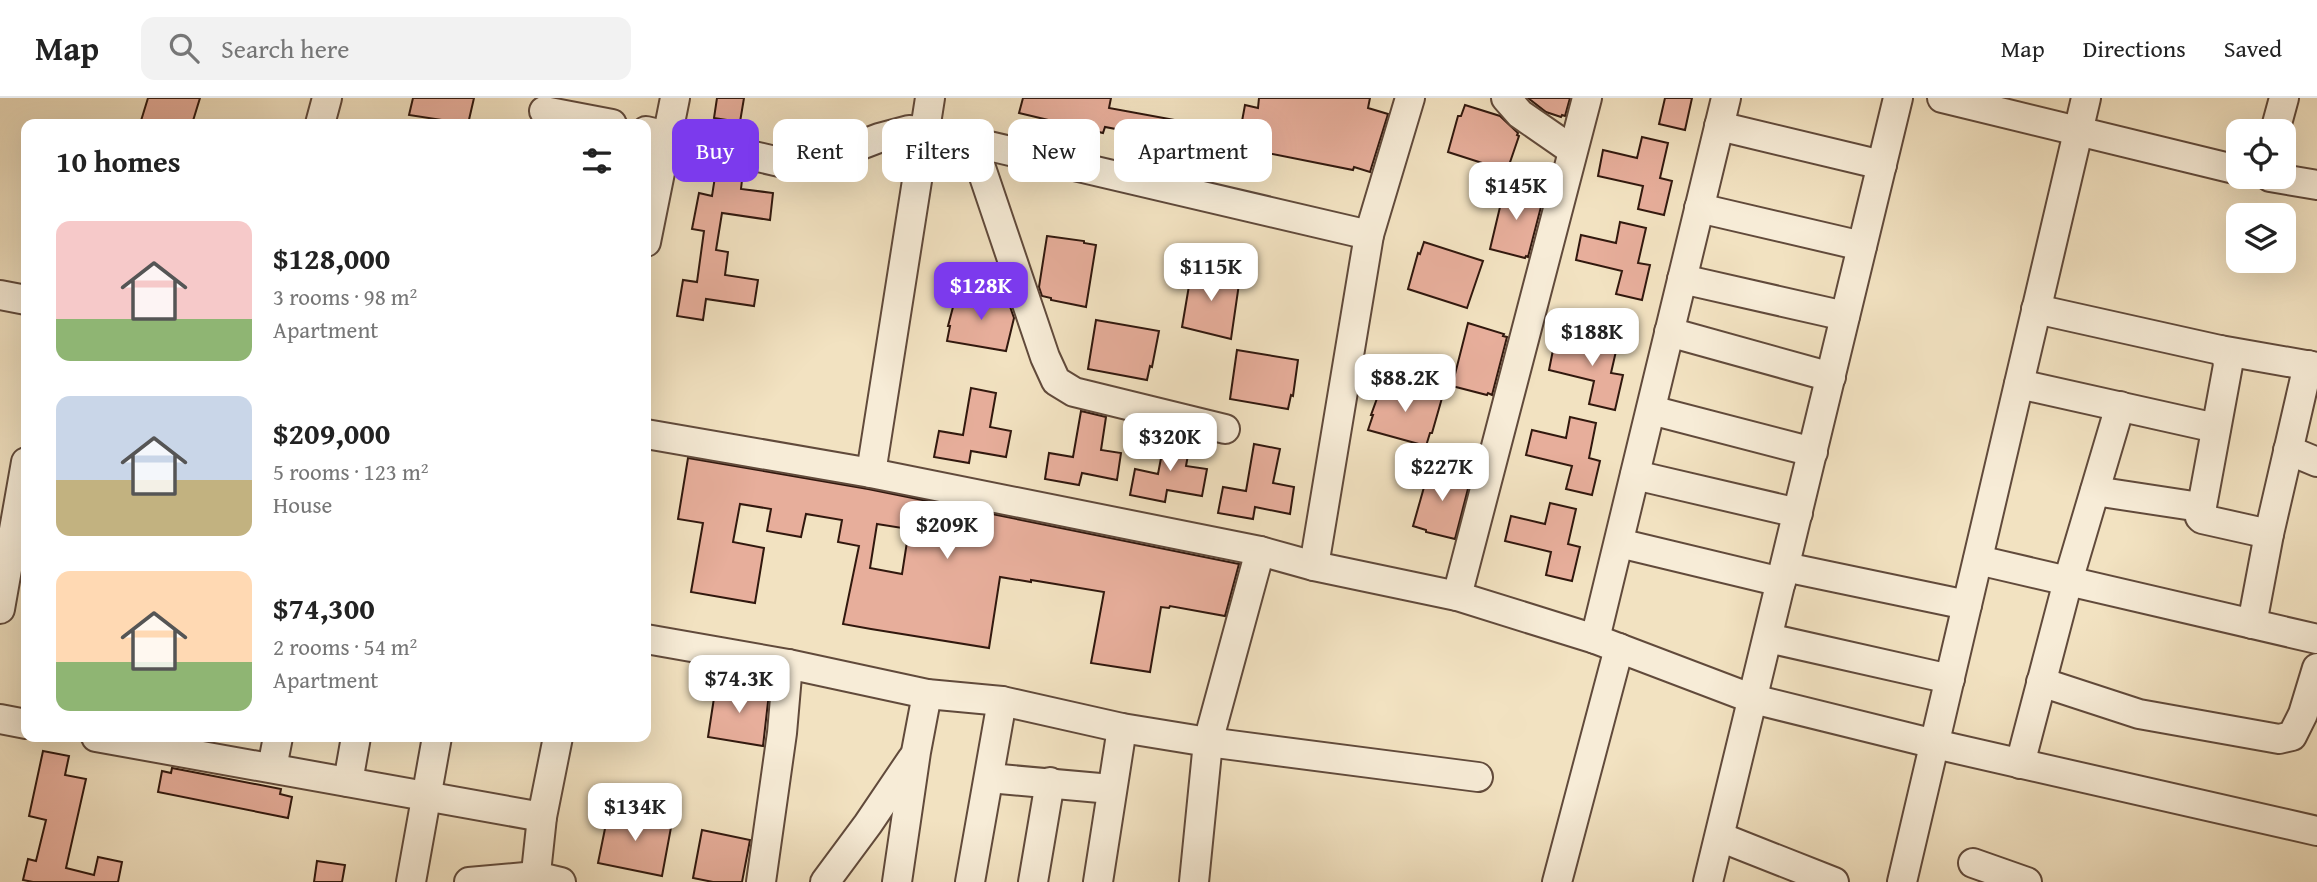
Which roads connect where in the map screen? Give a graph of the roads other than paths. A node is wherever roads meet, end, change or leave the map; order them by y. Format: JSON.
{"nodes":[{"id":1,"x":327,"y":98,"type":"edge"},
{"id":2,"x":675,"y":98,"type":"edge"},
{"id":3,"x":930,"y":98,"type":"edge"},
{"id":4,"x":1410,"y":98,"type":"edge"},
{"id":5,"x":1506,"y":98,"type":"edge"},
{"id":6,"x":1587,"y":98,"type":"edge"},
{"id":7,"x":1726,"y":98,"type":"edge"},
{"id":8,"x":1898,"y":98,"type":"edge"},
{"id":9,"x":1942,"y":98,"type":"edge"},
{"id":10,"x":2086,"y":98,"type":"edge"},
{"id":11,"x":2284,"y":98,"type":"edge"},
{"id":12,"x":544,"y":111,"type":"edge"},
{"id":13,"x":321,"y":119,"type":"edge"},
{"id":14,"x":586,"y":119,"type":"edge"},
{"id":15,"x":927,"y":119,"type":"edge"},
{"id":16,"x":2278,"y":119,"type":"edge"},
{"id":17,"x":1719,"y":126,"type":"junction"},
{"id":18,"x":2078,"y":132,"type":"junction"},
{"id":19,"x":656,"y":133,"type":"edge"},
{"id":20,"x":882,"y":137,"type":"edge"},
{"id":21,"x":994,"y":149,"type":"edge"},
{"id":22,"x":1572,"y":150,"type":"junction"},
{"id":23,"x":1882,"y":164,"type":"junction"},
{"id":24,"x":2226,"y":167,"type":"edge"},
{"id":25,"x":917,"y":182,"type":"edge"},
{"id":26,"x":986,"y":182,"type":"edge"},
{"id":27,"x":2296,"y":182,"type":"edge"},
{"id":28,"x":2317,"y":186,"type":"edge"},
{"id":29,"x":651,"y":188,"type":"edge"},
{"id":30,"x":1699,"y":208,"type":"junction"},
{"id":31,"x":1369,"y":235,"type":"junction"},
{"id":32,"x":1862,"y":246,"type":"junction"},
{"id":33,"x":1682,"y":279,"type":"junction"},
{"id":34,"x":0,"y":295,"type":"edge"},
{"id":35,"x":21,"y":299,"type":"edge"},
{"id":36,"x":2036,"y":309,"type":"junction"},
{"id":37,"x":1845,"y":316,"type":"junction"},
{"id":38,"x":1670,"y":332,"type":"junction"},
{"id":39,"x":2220,"y":350,"type":"junction"},
{"id":40,"x":2312,"y":366,"type":"edge"},
{"id":41,"x":1831,"y":377,"type":"junction"},
{"id":42,"x":2019,"y":384,"type":"junction"},
{"id":43,"x":2120,"y":406,"type":"junction"},
{"id":44,"x":1651,"y":410,"type":"junction"},
{"id":45,"x":2216,"y":428,"type":"junction"},
{"id":46,"x":1225,"y":429,"type":"dead end"},
{"id":47,"x":651,"y":435,"type":"edge"},
{"id":48,"x":2288,"y":450,"type":"junction"},
{"id":49,"x":1813,"y":452,"type":"junction"},
{"id":50,"x":2317,"y":461,"type":"edge"},
{"id":51,"x":871,"y":473,"type":"junction"},
{"id":52,"x":1635,"y":475,"type":"junction"},
{"id":53,"x":21,"y":482,"type":"edge"},
{"id":54,"x":2095,"y":491,"type":"junction"},
{"id":55,"x":2200,"y":507,"type":"junction"},
{"id":56,"x":14,"y":512,"type":"edge"},
{"id":57,"x":1798,"y":513,"type":"junction"},
{"id":58,"x":2269,"y":534,"type":"junction"},
{"id":59,"x":1619,"y":543,"type":"junction"},
{"id":60,"x":1260,"y":551,"type":"junction"},
{"id":61,"x":1978,"y":560,"type":"junction"},
{"id":62,"x":1314,"y":566,"type":"junction"},
{"id":63,"x":1783,"y":575,"type":"junction"},
{"id":64,"x":2068,"y":581,"type":"junction"},
{"id":65,"x":1457,"y":596,"type":"junction"},
{"id":66,"x":1967,"y":605,"type":"junction"},
{"id":67,"x":0,"y":609,"type":"edge"},
{"id":68,"x":2252,"y":624,"type":"junction"},
{"id":69,"x":1768,"y":638,"type":"junction"},
{"id":70,"x":2317,"y":639,"type":"edge"},
{"id":71,"x":651,"y":640,"type":"edge"},
{"id":72,"x":1607,"y":643,"type":"junction"},
{"id":73,"x":788,"y":664,"type":"junction"},
{"id":74,"x":2317,"y":668,"type":"edge"},
{"id":75,"x":1950,"y":679,"type":"junction"},
{"id":76,"x":2041,"y":681,"type":"junction"},
{"id":77,"x":927,"y":694,"type":"junction"},
{"id":78,"x":1753,"y":699,"type":"junction"},
{"id":79,"x":1002,"y":701,"type":"junction"},
{"id":80,"x":0,"y":719,"type":"edge"},
{"id":81,"x":21,"y":723,"type":"edge"},
{"id":82,"x":1122,"y":728,"type":"junction"},
{"id":83,"x":141,"y":742,"type":"edge"},
{"id":84,"x":277,"y":742,"type":"edge"},
{"id":85,"x":355,"y":742,"type":"edge"},
{"id":86,"x":437,"y":742,"type":"edge"},
{"id":87,"x":557,"y":742,"type":"edge"},
{"id":88,"x":1208,"y":742,"type":"junction"},
{"id":89,"x":1935,"y":744,"type":"junction"},
{"id":90,"x":916,"y":752,"type":"junction"},
{"id":91,"x":2020,"y":764,"type":"junction"},
{"id":92,"x":272,"y":768,"type":"junction"},
{"id":93,"x":1478,"y":777,"type":"dead end"},
{"id":94,"x":989,"y":778,"type":"junction"},
{"id":95,"x":348,"y":782,"type":"junction"},
{"id":96,"x":1050,"y":782,"type":"junction"},
{"id":97,"x":1111,"y":789,"type":"junction"},
{"id":98,"x":427,"y":796,"type":"junction"},
{"id":99,"x":542,"y":817,"type":"junction"},
{"id":100,"x":2317,"y":831,"type":"edge"},
{"id":101,"x":1720,"y":837,"type":"junction"},
{"id":102,"x":1973,"y":863,"type":"dead end"},
{"id":103,"x":544,"y":880,"type":"edge"},
{"id":104,"x":1563,"y":880,"type":"edge"},
{"id":105,"x":833,"y":881,"type":"edge"},
{"id":106,"x":411,"y":882,"type":"edge"},
{"id":107,"x":469,"y":882,"type":"edge"},
{"id":108,"x":761,"y":882,"type":"edge"},
{"id":109,"x":897,"y":882,"type":"edge"},
{"id":110,"x":971,"y":882,"type":"edge"},
{"id":111,"x":1033,"y":882,"type":"edge"},
{"id":112,"x":1098,"y":882,"type":"edge"},
{"id":113,"x":1194,"y":882,"type":"edge"},
{"id":114,"x":1708,"y":882,"type":"edge"},
{"id":115,"x":1834,"y":882,"type":"edge"},
{"id":116,"x":1902,"y":882,"type":"edge"},
{"id":117,"x":2026,"y":882,"type":"edge"}],
"edges":[{"from":1,"to":13,"type":"street"},
{"from":2,"to":19,"type":"street"},
{"from":3,"to":15,"type":"street"},
{"from":4,"to":31,"type":"street"},
{"from":5,"to":22,"type":"street"},
{"from":6,"to":22,"type":"street"},
{"from":7,"to":17,"type":"street"},
{"from":8,"to":23,"type":"street"},
{"from":9,"to":18,"type":"street"},
{"from":10,"to":18,"type":"street"},
{"from":11,"to":16,"type":"street"},
{"from":12,"to":14,"type":"street"},
{"from":17,"to":23,"type":"street"},
{"from":17,"to":30,"type":"street"},
{"from":18,"to":24,"type":"street"},
{"from":18,"to":36,"type":"street"},
{"from":19,"to":20,"type":"street"},
{"from":19,"to":29,"type":"street"},
{"from":21,"to":31,"type":"street"},
{"from":22,"to":65,"type":"street"},
{"from":23,"to":32,"type":"street"},
{"from":25,"to":51,"type":"street"},
{"from":26,"to":46,"type":"street"},
{"from":27,"to":28,"type":"street"},
{"from":30,"to":32,"type":"street"},
{"from":30,"to":33,"type":"street"},
{"from":31,"to":62,"type":"street"},
{"from":32,"to":37,"type":"street"},
{"from":33,"to":37,"type":"street"},
{"from":33,"to":38,"type":"street"},
{"from":34,"to":35,"type":"street"},
{"from":36,"to":39,"type":"street"},
{"from":36,"to":42,"type":"street"},
{"from":37,"to":41,"type":"street"},
{"from":38,"to":41,"type":"street"},
{"from":38,"to":44,"type":"street"},
{"from":39,"to":40,"type":"street"},
{"from":39,"to":45,"type":"street"},
{"from":40,"to":48,"type":"street"},
{"from":41,"to":49,"type":"street"},
{"from":42,"to":43,"type":"street"},
{"from":42,"to":61,"type":"street"},
{"from":43,"to":45,"type":"street"},
{"from":43,"to":54,"type":"street"},
{"from":44,"to":49,"type":"street"},
{"from":44,"to":52,"type":"street"},
{"from":45,"to":55,"type":"street"},
{"from":47,"to":51,"type":"street"},
{"from":48,"to":50,"type":"street"},
{"from":48,"to":58,"type":"street"},
{"from":49,"to":57,"type":"street"},
{"from":51,"to":60,"type":"street"},
{"from":52,"to":57,"type":"street"},
{"from":52,"to":59,"type":"street"},
{"from":53,"to":56,"type":"street"},
{"from":54,"to":55,"type":"street"},
{"from":54,"to":64,"type":"street"},
{"from":55,"to":58,"type":"street"},
{"from":56,"to":67,"type":"street"},
{"from":57,"to":63,"type":"street"},
{"from":58,"to":68,"type":"street"},
{"from":59,"to":63,"type":"street"},
{"from":59,"to":72,"type":"street"},
{"from":60,"to":62,"type":"street"},
{"from":60,"to":88,"type":"street"},
{"from":61,"to":64,"type":"street"},
{"from":61,"to":66,"type":"street"},
{"from":62,"to":65,"type":"street"},
{"from":63,"to":66,"type":"street"},
{"from":63,"to":69,"type":"street"},
{"from":64,"to":68,"type":"street"},
{"from":64,"to":76,"type":"street"},
{"from":65,"to":72,"type":"street"},
{"from":66,"to":75,"type":"street"},
{"from":68,"to":70,"type":"street"},
{"from":69,"to":75,"type":"street"},
{"from":69,"to":78,"type":"street"},
{"from":71,"to":73,"type":"street"},
{"from":72,"to":78,"type":"street"},
{"from":72,"to":104,"type":"street"},
{"from":73,"to":77,"type":"street"},
{"from":73,"to":108,"type":"street"},
{"from":74,"to":76,"type":"street"},
{"from":75,"to":89,"type":"street"},
{"from":76,"to":91,"type":"street"},
{"from":77,"to":79,"type":"street"},
{"from":77,"to":90,"type":"street"},
{"from":78,"to":89,"type":"street"},
{"from":78,"to":101,"type":"street"},
{"from":79,"to":82,"type":"street"},
{"from":79,"to":94,"type":"street"},
{"from":80,"to":81,"type":"street"},
{"from":82,"to":88,"type":"street"},
{"from":82,"to":97,"type":"street"},
{"from":83,"to":92,"type":"street"},
{"from":84,"to":92,"type":"street"},
{"from":85,"to":95,"type":"street"},
{"from":86,"to":98,"type":"street"},
{"from":87,"to":99,"type":"street"},
{"from":88,"to":93,"type":"street"},
{"from":88,"to":113,"type":"street"},
{"from":89,"to":91,"type":"street"},
{"from":89,"to":116,"type":"street"},
{"from":90,"to":105,"type":"street"},
{"from":90,"to":109,"type":"street"},
{"from":91,"to":100,"type":"street"},
{"from":92,"to":95,"type":"street"},
{"from":94,"to":96,"type":"street"},
{"from":94,"to":110,"type":"street"},
{"from":95,"to":98,"type":"street"},
{"from":96,"to":97,"type":"street"},
{"from":96,"to":111,"type":"street"},
{"from":97,"to":112,"type":"street"},
{"from":98,"to":99,"type":"street"},
{"from":98,"to":106,"type":"street"},
{"from":99,"to":103,"type":"street"},
{"from":101,"to":114,"type":"street"},
{"from":101,"to":115,"type":"street"},
{"from":102,"to":117,"type":"street"},
{"from":103,"to":107,"type":"street"}]}
